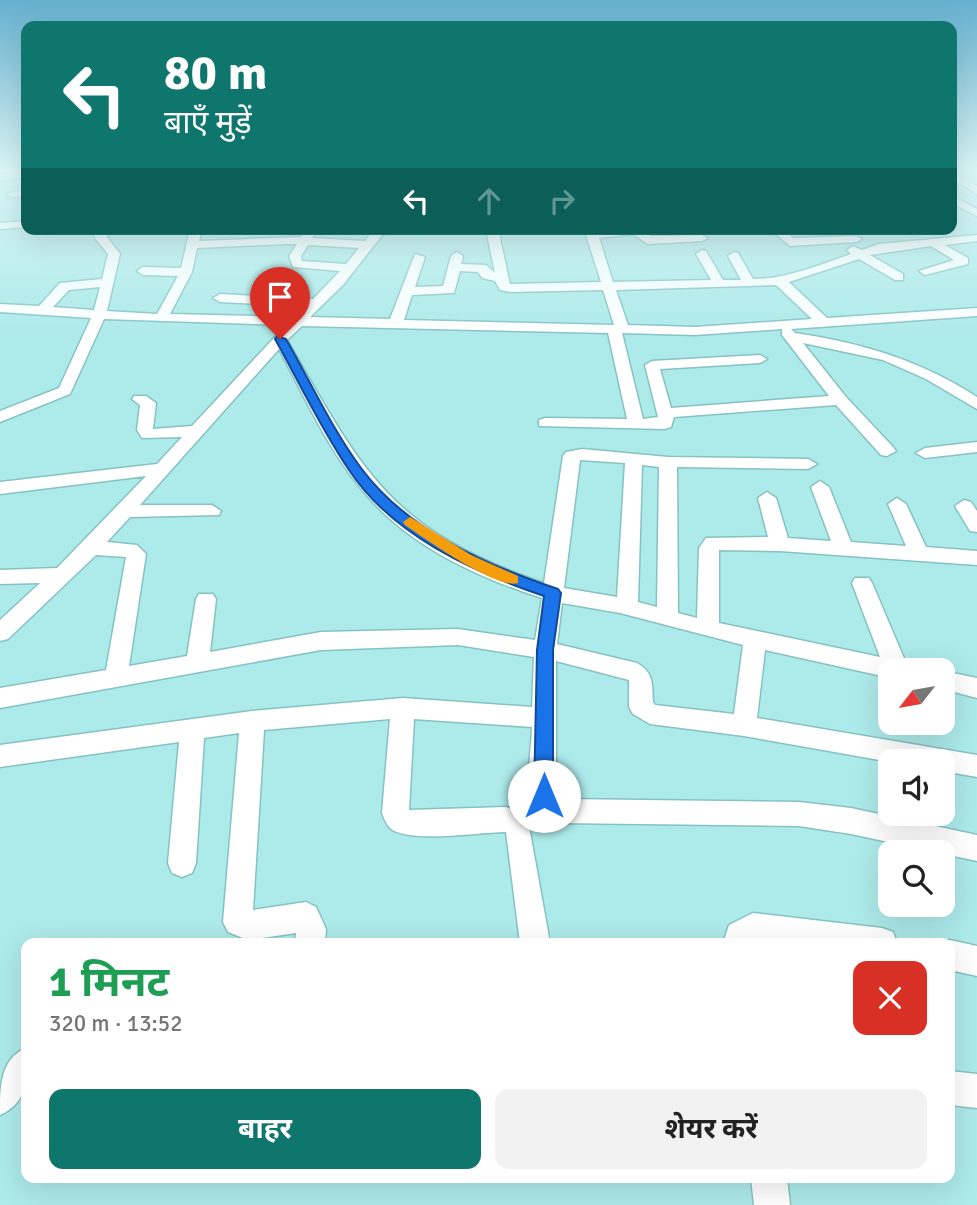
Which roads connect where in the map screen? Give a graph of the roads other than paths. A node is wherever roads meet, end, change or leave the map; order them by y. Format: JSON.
{"nodes":[{"id":1,"x":100,"y":235,"type":"edge"},
{"id":2,"x":194,"y":235,"type":"edge"},
{"id":3,"x":307,"y":235,"type":"edge"},
{"id":4,"x":376,"y":235,"type":"edge"},
{"id":5,"x":493,"y":235,"type":"edge"},
{"id":6,"x":593,"y":235,"type":"edge"},
{"id":7,"x":642,"y":235,"type":"edge"},
{"id":8,"x":781,"y":235,"type":"edge"},
{"id":9,"x":812,"y":235,"type":"edge"},
{"id":10,"x":849,"y":235,"type":"edge"},
{"id":11,"x":853,"y":235,"type":"edge"},
{"id":12,"x":914,"y":235,"type":"edge"},
{"id":13,"x":702,"y":238,"type":"dead end"},
{"id":14,"x":977,"y":238,"type":"edge"},
{"id":15,"x":833,"y":240,"type":"junction"},
{"id":16,"x":303,"y":241,"type":"junction"},
{"id":17,"x":817,"y":241,"type":"junction"},
{"id":18,"x":927,"y":243,"type":"junction"},
{"id":19,"x":192,"y":245,"type":"junction"},
{"id":20,"x":866,"y":252,"type":"junction"},
{"id":21,"x":702,"y":254,"type":"dead end"},
{"id":22,"x":734,"y":256,"type":"dead end"},
{"id":23,"x":419,"y":257,"type":"dead end"},
{"id":24,"x":348,"y":268,"type":"junction"},
{"id":25,"x":143,"y":271,"type":"dead end"},
{"id":26,"x":925,"y":271,"type":"dead end"},
{"id":27,"x":186,"y":272,"type":"junction"},
{"id":28,"x":899,"y":277,"type":"dead end"},
{"id":29,"x":502,"y":278,"type":"junction"},
{"id":30,"x":780,"y":281,"type":"junction"},
{"id":31,"x":106,"y":283,"type":"junction"},
{"id":32,"x":719,"y":284,"type":"junction"},
{"id":33,"x":749,"y":284,"type":"junction"},
{"id":34,"x":609,"y":288,"type":"junction"},
{"id":35,"x":407,"y":291,"type":"junction"},
{"id":36,"x":220,"y":298,"type":"dead end"},
{"id":37,"x":316,"y":303,"type":"junction"},
{"id":38,"x":0,"y":308,"type":"edge"},
{"id":39,"x":42,"y":311,"type":"junction"},
{"id":40,"x":977,"y":312,"type":"edge"},
{"id":41,"x":99,"y":315,"type":"junction"},
{"id":42,"x":161,"y":318,"type":"junction"},
{"id":43,"x":822,"y":321,"type":"junction"},
{"id":44,"x":297,"y":323,"type":"junction"},
{"id":45,"x":395,"y":325,"type":"junction"},
{"id":46,"x":618,"y":329,"type":"junction"},
{"id":47,"x":786,"y":331,"type":"junction"},
{"id":48,"x":280,"y":339,"type":"junction"},
{"id":49,"x":761,"y":359,"type":"dead end"},
{"id":50,"x":141,"y":399,"type":"dead end"},
{"id":51,"x":840,"y":400,"type":"junction"},
{"id":52,"x":977,"y":404,"type":"edge"},
{"id":53,"x":664,"y":414,"type":"junction"},
{"id":54,"x":0,"y":417,"type":"edge"},
{"id":55,"x":545,"y":423,"type":"dead end"},
{"id":56,"x":636,"y":423,"type":"junction"},
{"id":57,"x":196,"y":431,"type":"junction"},
{"id":58,"x":977,"y":447,"type":"edge"},
{"id":59,"x":887,"y":451,"type":"dead end"},
{"id":60,"x":925,"y":453,"type":"dead end"},
{"id":61,"x":634,"y":459,"type":"junction"},
{"id":62,"x":668,"y":462,"type":"junction"},
{"id":63,"x":808,"y":464,"type":"dead end"},
{"id":64,"x":162,"y":469,"type":"junction"},
{"id":65,"x":820,"y":487,"type":"dead end"},
{"id":66,"x":0,"y":488,"type":"edge"},
{"id":67,"x":767,"y":498,"type":"dead end"},
{"id":68,"x":897,"y":505,"type":"dead end"},
{"id":69,"x":964,"y":506,"type":"dead end"},
{"id":70,"x":124,"y":511,"type":"junction"},
{"id":71,"x":212,"y":511,"type":"dead end"},
{"id":72,"x":977,"y":526,"type":"edge"},
{"id":73,"x":780,"y":544,"type":"junction"},
{"id":74,"x":91,"y":548,"type":"junction"},
{"id":75,"x":844,"y":551,"type":"junction"},
{"id":76,"x":919,"y":554,"type":"junction"},
{"id":77,"x":977,"y":558,"type":"edge"},
{"id":78,"x":64,"y":575,"type":"junction"},
{"id":79,"x":0,"y":576,"type":"edge"},
{"id":80,"x":862,"y":583,"type":"dead end"},
{"id":81,"x":553,"y":593,"type":"junction"},
{"id":82,"x":206,"y":599,"type":"dead end"},
{"id":83,"x":627,"y":607,"type":"junction"},
{"id":84,"x":667,"y":619,"type":"junction"},
{"id":85,"x":708,"y":628,"type":"junction"},
{"id":86,"x":0,"y":633,"type":"edge"},
{"id":87,"x":755,"y":641,"type":"junction"},
{"id":88,"x":545,"y":650,"type":"junction"},
{"id":89,"x":892,"y":658,"type":"edge"},
{"id":90,"x":197,"y":665,"type":"junction"},
{"id":91,"x":878,"y":666,"type":"edge"},
{"id":92,"x":116,"y":678,"type":"junction"},
{"id":93,"x":956,"y":683,"type":"edge"},
{"id":94,"x":977,"y":688,"type":"edge"},
{"id":95,"x":0,"y":698,"type":"edge"},
{"id":96,"x":403,"y":708,"type":"junction"},
{"id":97,"x":543,"y":718,"type":"junction"},
{"id":98,"x":252,"y":721,"type":"junction"},
{"id":99,"x":744,"y":726,"type":"junction"},
{"id":100,"x":192,"y":730,"type":"junction"},
{"id":101,"x":0,"y":756,"type":"edge"},
{"id":102,"x":977,"y":766,"type":"edge"},
{"id":103,"x":977,"y":848,"type":"edge"},
{"id":104,"x":182,"y":863,"type":"dead end"},
{"id":105,"x":310,"y":938,"type":"edge"},
{"id":106,"x":534,"y":938,"type":"edge"},
{"id":107,"x":739,"y":938,"type":"edge"},
{"id":108,"x":839,"y":938,"type":"edge"},
{"id":109,"x":955,"y":956,"type":"edge"},
{"id":110,"x":977,"y":961,"type":"edge"},
{"id":111,"x":21,"y":1071,"type":"edge"},
{"id":112,"x":955,"y":1089,"type":"edge"},
{"id":113,"x":977,"y":1091,"type":"edge"},
{"id":114,"x":0,"y":1098,"type":"edge"},
{"id":115,"x":770,"y":1183,"type":"edge"},
{"id":116,"x":772,"y":1205,"type":"edge"}],
"edges":[{"from":1,"to":31,"type":"street"},
{"from":2,"to":19,"type":"street"},
{"from":3,"to":16,"type":"street"},
{"from":4,"to":16,"type":"street"},
{"from":4,"to":24,"type":"street"},
{"from":5,"to":29,"type":"street"},
{"from":6,"to":34,"type":"street"},
{"from":7,"to":13,"type":"street"},
{"from":8,"to":17,"type":"street"},
{"from":9,"to":17,"type":"street"},
{"from":10,"to":15,"type":"street"},
{"from":11,"to":20,"type":"street"},
{"from":12,"to":18,"type":"street"},
{"from":14,"to":18,"type":"street"},
{"from":15,"to":17,"type":"street"},
{"from":15,"to":20,"type":"street"},
{"from":16,"to":19,"type":"street"},
{"from":16,"to":24,"type":"street"},
{"from":18,"to":20,"type":"street"},
{"from":18,"to":26,"type":"street"},
{"from":19,"to":27,"type":"street"},
{"from":20,"to":28,"type":"street"},
{"from":20,"to":30,"type":"street"},
{"from":21,"to":32,"type":"street"},
{"from":22,"to":33,"type":"street"},
{"from":23,"to":35,"type":"street"},
{"from":24,"to":37,"type":"street"},
{"from":25,"to":27,"type":"street"},
{"from":27,"to":42,"type":"street"},
{"from":29,"to":34,"type":"street"},
{"from":29,"to":35,"type":"street"},
{"from":30,"to":33,"type":"street"},
{"from":30,"to":43,"type":"street"},
{"from":31,"to":39,"type":"street"},
{"from":31,"to":41,"type":"street"},
{"from":32,"to":33,"type":"street"},
{"from":32,"to":34,"type":"street"},
{"from":34,"to":46,"type":"street"},
{"from":35,"to":45,"type":"street"},
{"from":36,"to":37,"type":"street"},
{"from":37,"to":44,"type":"street"},
{"from":38,"to":39,"type":"street"},
{"from":39,"to":41,"type":"street"},
{"from":40,"to":43,"type":"street"},
{"from":41,"to":42,"type":"street"},
{"from":41,"to":54,"type":"street"},
{"from":42,"to":44,"type":"street"},
{"from":43,"to":47,"type":"street"},
{"from":44,"to":45,"type":"street"},
{"from":44,"to":48,"type":"street"},
{"from":45,"to":46,"type":"street"},
{"from":46,"to":47,"type":"street"},
{"from":46,"to":56,"type":"street"},
{"from":47,"to":51,"type":"street"},
{"from":47,"to":52,"type":"street"},
{"from":48,"to":57,"type":"street"},
{"from":48,"to":81,"type":"street"},
{"from":49,"to":53,"type":"street"},
{"from":50,"to":57,"type":"street"},
{"from":51,"to":53,"type":"street"},
{"from":51,"to":59,"type":"street"},
{"from":53,"to":56,"type":"street"},
{"from":55,"to":56,"type":"street"},
{"from":57,"to":64,"type":"street"},
{"from":58,"to":60,"type":"street"},
{"from":61,"to":62,"type":"street"},
{"from":61,"to":81,"type":"street"},
{"from":61,"to":83,"type":"street"},
{"from":62,"to":63,"type":"street"},
{"from":62,"to":84,"type":"street"},
{"from":64,"to":66,"type":"street"},
{"from":64,"to":70,"type":"street"},
{"from":65,"to":75,"type":"street"},
{"from":67,"to":73,"type":"street"},
{"from":68,"to":76,"type":"street"},
{"from":69,"to":72,"type":"street"},
{"from":70,"to":71,"type":"street"},
{"from":70,"to":74,"type":"street"},
{"from":73,"to":75,"type":"street"},
{"from":73,"to":85,"type":"street"},
{"from":74,"to":78,"type":"street"},
{"from":74,"to":92,"type":"street"},
{"from":75,"to":76,"type":"street"},
{"from":76,"to":77,"type":"street"},
{"from":78,"to":79,"type":"street"},
{"from":78,"to":86,"type":"street"},
{"from":80,"to":89,"type":"street"},
{"from":81,"to":83,"type":"street"},
{"from":81,"to":88,"type":"street"},
{"from":82,"to":90,"type":"street"},
{"from":83,"to":84,"type":"street"},
{"from":84,"to":85,"type":"street"},
{"from":85,"to":87,"type":"street"},
{"from":87,"to":91,"type":"street"},
{"from":87,"to":99,"type":"street"},
{"from":88,"to":90,"type":"street"},
{"from":88,"to":97,"type":"street"},
{"from":88,"to":99,"type":"street"},
{"from":90,"to":92,"type":"street"},
{"from":92,"to":95,"type":"street"},
{"from":93,"to":94,"type":"street"},
{"from":96,"to":97,"type":"street"},
{"from":96,"to":98,"type":"street"},
{"from":96,"to":106,"type":"street"},
{"from":97,"to":103,"type":"street"},
{"from":98,"to":100,"type":"street"},
{"from":98,"to":105,"type":"street"},
{"from":99,"to":102,"type":"street"},
{"from":100,"to":101,"type":"street"},
{"from":100,"to":104,"type":"street"},
{"from":107,"to":108,"type":"street"},
{"from":109,"to":110,"type":"street"},
{"from":111,"to":114,"type":"street"},
{"from":112,"to":113,"type":"street"},
{"from":115,"to":116,"type":"street"}]}
